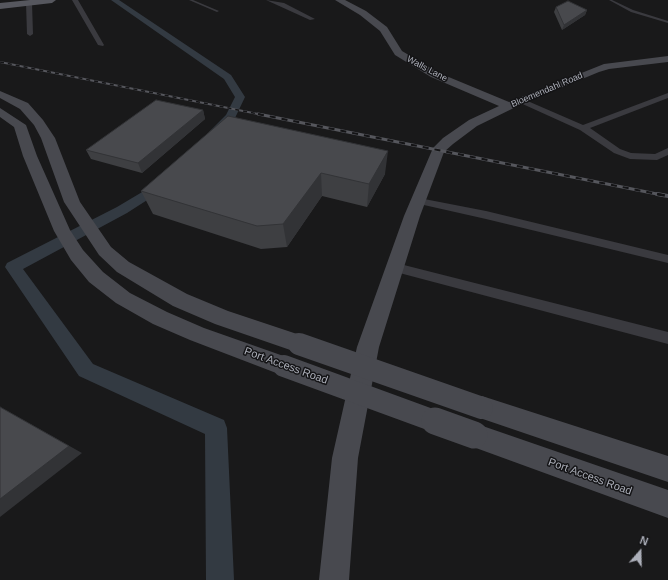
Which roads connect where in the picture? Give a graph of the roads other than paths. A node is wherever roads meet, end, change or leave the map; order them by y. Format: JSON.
{"nodes":[{"id":1,"x":52,"y":0,"type":"edge"},
{"id":2,"x":76,"y":0,"type":"edge"},
{"id":3,"x":190,"y":0,"type":"edge"},
{"id":4,"x":269,"y":0,"type":"edge"},
{"id":5,"x":339,"y":0,"type":"edge"},
{"id":6,"x":610,"y":0,"type":"edge"},
{"id":7,"x":29,"y":3,"type":"junction"},
{"id":8,"x":0,"y":6,"type":"edge"},
{"id":9,"x":218,"y":11,"type":"dead end"},
{"id":10,"x":312,"y":19,"type":"dead end"},
{"id":11,"x":668,"y":22,"type":"edge"},
{"id":12,"x":30,"y":34,"type":"dead end"},
{"id":13,"x":101,"y":45,"type":"dead end"},
{"id":14,"x":668,"y":59,"type":"edge"},
{"id":15,"x":0,"y":94,"type":"edge"},
{"id":16,"x":668,"y":95,"type":"edge"},
{"id":17,"x":520,"y":101,"type":"junction"},
{"id":18,"x":509,"y":106,"type":"junction"},
{"id":19,"x":0,"y":112,"type":"edge"},
{"id":20,"x":583,"y":128,"type":"junction"},
{"id":21,"x":668,"y":151,"type":"edge"},
{"id":22,"x":418,"y":201,"type":"junction"},
{"id":23,"x":668,"y":259,"type":"edge"},
{"id":24,"x":396,"y":268,"type":"junction"},
{"id":25,"x":668,"y":338,"type":"edge"},
{"id":26,"x":668,"y":469,"type":"edge"},
{"id":27,"x":668,"y":504,"type":"edge"},
{"id":28,"x":334,"y":580,"type":"edge"}],
"edges":[{"from":1,"to":7,"type":"main road"},
{"from":2,"to":13,"type":"street"},
{"from":3,"to":9,"type":"lane"},
{"from":4,"to":10,"type":"street"},
{"from":5,"to":18,"type":"main road","name":"Walls Lane"},
{"from":6,"to":11,"type":"lane"},
{"from":7,"to":8,"type":"main road"},
{"from":7,"to":12,"type":"street"},
{"from":14,"to":17,"type":"main road","name":"Bloemendahl Road"},
{"from":15,"to":26,"type":"main road","bridge":true},
{"from":16,"to":20,"type":"street"},
{"from":17,"to":18,"type":"main road","name":"Bloemendahl Road"},
{"from":17,"to":20,"type":"street"},
{"from":18,"to":22,"type":"main road","name":"Bloemendahl Road"},
{"from":19,"to":27,"type":"main road","name":"Port Access Road","bridge":true},
{"from":20,"to":21,"type":"street"},
{"from":22,"to":23,"type":"street"},
{"from":22,"to":24,"type":"main road"},
{"from":24,"to":25,"type":"street"},
{"from":24,"to":28,"type":"main road"}]}
